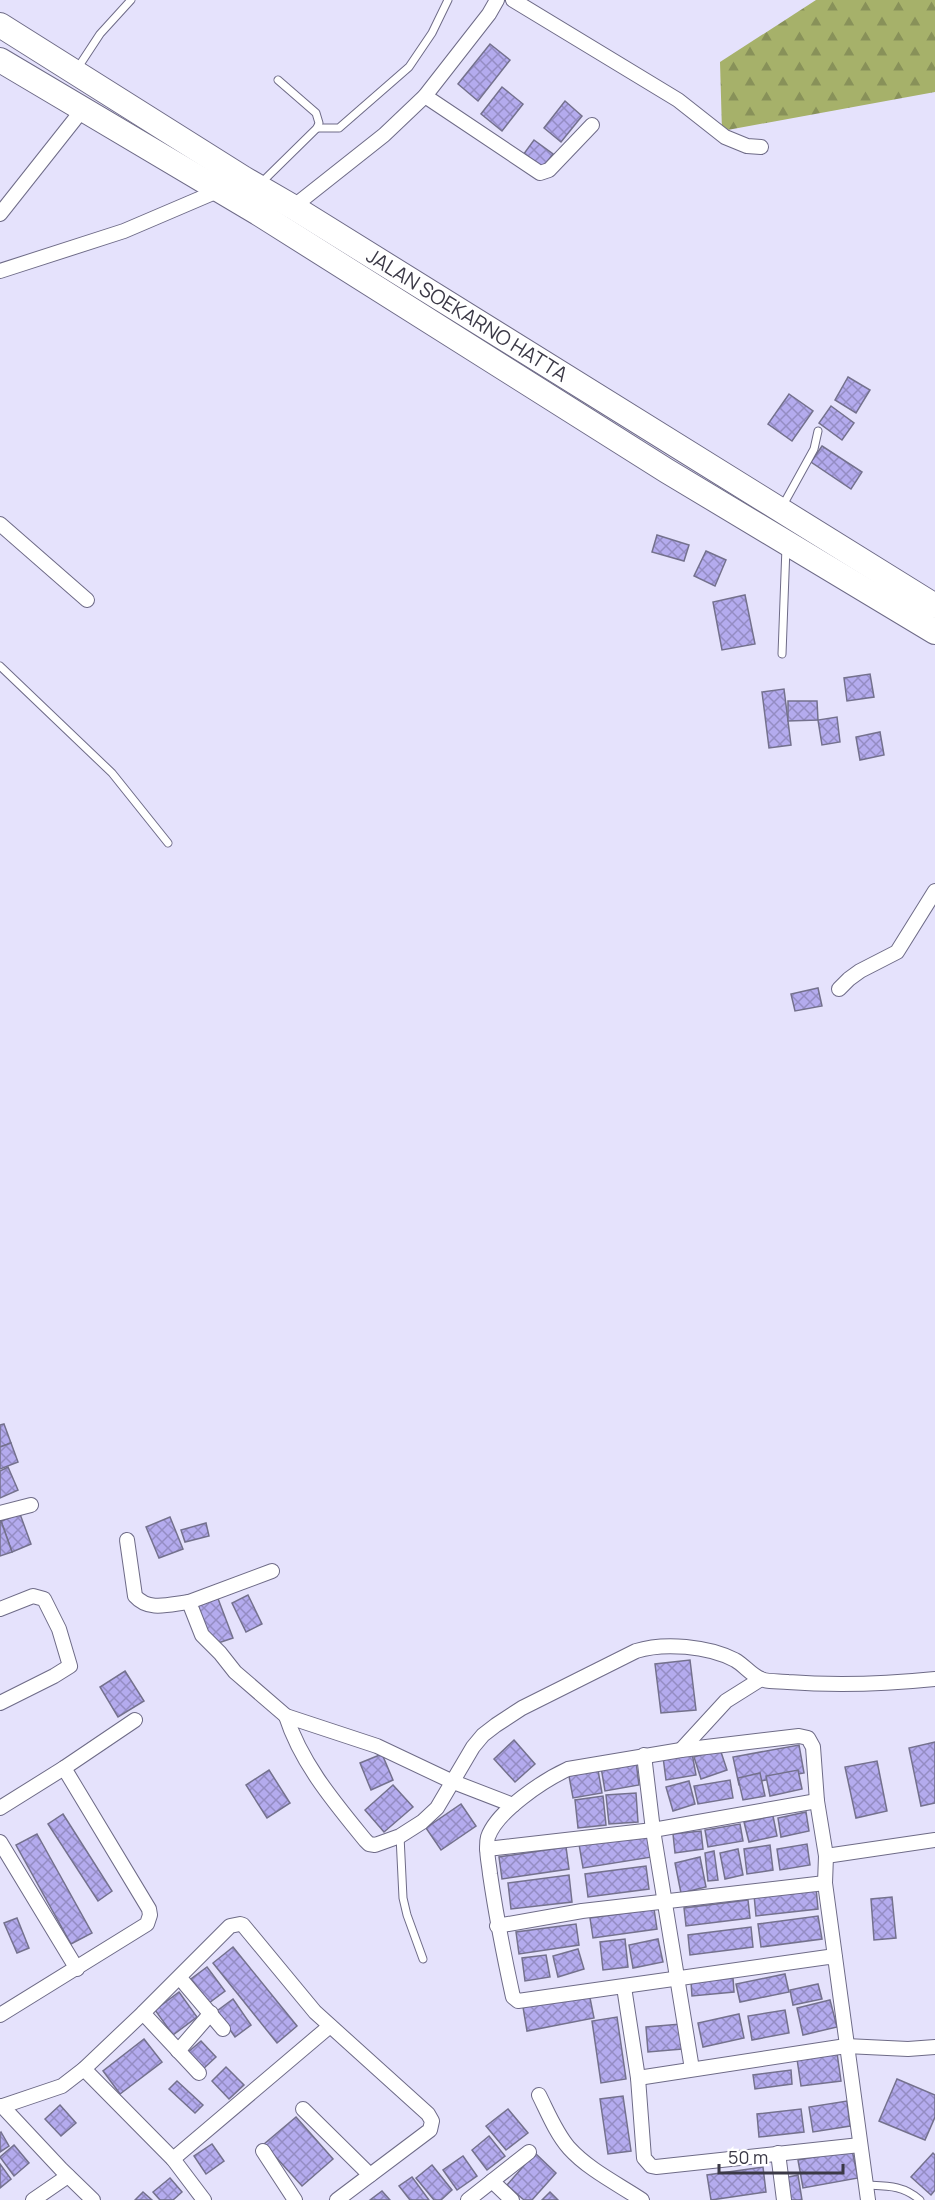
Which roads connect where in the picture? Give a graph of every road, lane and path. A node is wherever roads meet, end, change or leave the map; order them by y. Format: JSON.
{"nodes":[{"id":1,"x":131,"y":0,"type":"edge"},
{"id":2,"x":448,"y":0,"type":"edge"},
{"id":3,"x":497,"y":0,"type":"edge"},
{"id":4,"x":513,"y":0,"type":"edge"},
{"id":5,"x":0,"y":25,"type":"edge"},
{"id":6,"x":0,"y":60,"type":"edge"},
{"id":7,"x":75,"y":72,"type":"junction"},
{"id":8,"x":278,"y":80,"type":"dead end"},
{"id":9,"x":425,"y":96,"type":"junction"},
{"id":10,"x":83,"y":109,"type":"junction"},
{"id":11,"x":592,"y":125,"type":"dead end"},
{"id":12,"x":317,"y":128,"type":"junction"},
{"id":13,"x":761,"y":147,"type":"dead end"},
{"id":14,"x":258,"y":186,"type":"junction"},
{"id":15,"x":220,"y":190,"type":"junction"},
{"id":16,"x":293,"y":207,"type":"junction"},
{"id":17,"x":0,"y":214,"type":"edge"},
{"id":18,"x":0,"y":271,"type":"edge"},
{"id":19,"x":818,"y":431,"type":"dead end"},
{"id":20,"x":780,"y":510,"type":"junction"},
{"id":21,"x":0,"y":524,"type":"edge"},
{"id":22,"x":786,"y":544,"type":"junction"},
{"id":23,"x":87,"y":600,"type":"dead end"},
{"id":24,"x":935,"y":606,"type":"edge"},
{"id":25,"x":935,"y":632,"type":"edge"},
{"id":26,"x":782,"y":654,"type":"dead end"},
{"id":27,"x":0,"y":666,"type":"edge"},
{"id":28,"x":168,"y":843,"type":"dead end"},
{"id":29,"x":935,"y":891,"type":"edge"},
{"id":30,"x":839,"y":989,"type":"dead end"},
{"id":31,"x":31,"y":1504,"type":"dead end"},
{"id":32,"x":0,"y":1513,"type":"edge"},
{"id":33,"x":127,"y":1539,"type":"dead end"},
{"id":34,"x":272,"y":1571,"type":"dead end"},
{"id":35,"x":189,"y":1602,"type":"junction"},
{"id":36,"x":0,"y":1609,"type":"edge"},
{"id":37,"x":761,"y":1679,"type":"junction"},
{"id":38,"x":935,"y":1679,"type":"edge"},
{"id":39,"x":0,"y":1703,"type":"edge"},
{"id":40,"x":286,"y":1716,"type":"junction"},
{"id":41,"x":135,"y":1720,"type":"dead end"},
{"id":42,"x":681,"y":1750,"type":"junction"},
{"id":43,"x":644,"y":1755,"type":"junction"},
{"id":44,"x":64,"y":1768,"type":"junction"},
{"id":45,"x":451,"y":1781,"type":"junction"},
{"id":46,"x":817,"y":1801,"type":"junction"},
{"id":47,"x":513,"y":1805,"type":"junction"},
{"id":48,"x":0,"y":1808,"type":"edge"},
{"id":49,"x":652,"y":1830,"type":"junction"},
{"id":50,"x":400,"y":1836,"type":"junction"},
{"id":51,"x":935,"y":1840,"type":"edge"},
{"id":52,"x":0,"y":1842,"type":"edge"},
{"id":53,"x":487,"y":1849,"type":"junction"},
{"id":54,"x":826,"y":1856,"type":"junction"},
{"id":55,"x":825,"y":1883,"type":"junction"},
{"id":56,"x":665,"y":1903,"type":"junction"},
{"id":57,"x":497,"y":1926,"type":"junction"},
{"id":58,"x":835,"y":1956,"type":"junction"},
{"id":59,"x":423,"y":1959,"type":"dead end"},
{"id":60,"x":77,"y":1969,"type":"junction"},
{"id":61,"x":180,"y":1978,"type":"junction"},
{"id":62,"x":677,"y":1979,"type":"junction"},
{"id":63,"x":624,"y":1987,"type":"junction"},
{"id":64,"x":143,"y":2013,"type":"junction"},
{"id":65,"x":211,"y":2013,"type":"junction"},
{"id":66,"x":0,"y":2015,"type":"edge"},
{"id":67,"x":330,"y":2026,"type":"junction"},
{"id":68,"x":223,"y":2030,"type":"dead end"},
{"id":69,"x":846,"y":2046,"type":"junction"},
{"id":70,"x":935,"y":2047,"type":"edge"},
{"id":71,"x":178,"y":2051,"type":"junction"},
{"id":72,"x":84,"y":2069,"type":"junction"},
{"id":73,"x":692,"y":2069,"type":"junction"},
{"id":74,"x":199,"y":2073,"type":"dead end"},
{"id":75,"x":638,"y":2078,"type":"junction"},
{"id":76,"x":539,"y":2095,"type":"dead end"},
{"id":77,"x":1,"y":2106,"type":"edge"},
{"id":78,"x":303,"y":2109,"type":"dead end"},
{"id":79,"x":860,"y":2145,"type":"junction"},
{"id":80,"x":263,"y":2151,"type":"dead end"},
{"id":81,"x":529,"y":2151,"type":"dead end"},
{"id":82,"x":778,"y":2153,"type":"junction"},
{"id":83,"x":173,"y":2159,"type":"junction"},
{"id":84,"x":370,"y":2175,"type":"junction"},
{"id":85,"x":68,"y":2176,"type":"junction"},
{"id":86,"x":492,"y":2181,"type":"junction"},
{"id":87,"x":866,"y":2185,"type":"junction"},
{"id":88,"x":33,"y":2200,"type":"edge"},
{"id":89,"x":93,"y":2200,"type":"edge"},
{"id":90,"x":204,"y":2200,"type":"edge"},
{"id":91,"x":295,"y":2200,"type":"edge"},
{"id":92,"x":337,"y":2200,"type":"edge"},
{"id":93,"x":468,"y":2200,"type":"edge"},
{"id":94,"x":512,"y":2200,"type":"edge"},
{"id":95,"x":642,"y":2200,"type":"edge"},
{"id":96,"x":784,"y":2200,"type":"edge"},
{"id":97,"x":868,"y":2200,"type":"edge"},
{"id":98,"x":920,"y":2200,"type":"edge"}],
"edges":[{"from":1,"to":7,"type":"lane"},
{"from":2,"to":12,"type":"lane"},
{"from":3,"to":9,"type":"street"},
{"from":4,"to":13,"type":"street"},
{"from":5,"to":7,"type":"highway","name":"JALAN SOEKARNO HATTA"},
{"from":6,"to":10,"type":"highway","name":"JALAN SOEKARNO HATTA"},
{"from":7,"to":14,"type":"highway","name":"JALAN SOEKARNO HATTA"},
{"from":8,"to":12,"type":"lane"},
{"from":9,"to":11,"type":"street"},
{"from":9,"to":16,"type":"street"},
{"from":10,"to":15,"type":"highway","name":"JALAN SOEKARNO HATTA"},
{"from":10,"to":17,"type":"street"},
{"from":12,"to":14,"type":"lane"},
{"from":14,"to":16,"type":"highway","name":"JALAN SOEKARNO HATTA"},
{"from":15,"to":18,"type":"street"},
{"from":15,"to":22,"type":"highway","name":"JALAN SOEKARNO HATTA"},
{"from":16,"to":20,"type":"highway","name":"JALAN SOEKARNO HATTA"},
{"from":19,"to":20,"type":"lane"},
{"from":20,"to":24,"type":"highway","name":"JALAN SOEKARNO HATTA"},
{"from":21,"to":23,"type":"street"},
{"from":22,"to":25,"type":"highway","name":"JALAN SOEKARNO HATTA"},
{"from":22,"to":26,"type":"lane"},
{"from":27,"to":28,"type":"lane"},
{"from":29,"to":30,"type":"street"},
{"from":31,"to":32,"type":"street"},
{"from":33,"to":35,"type":"street"},
{"from":34,"to":35,"type":"street"},
{"from":35,"to":40,"type":"street"},
{"from":36,"to":39,"type":"street"},
{"from":37,"to":38,"type":"street"},
{"from":37,"to":42,"type":"street"},
{"from":37,"to":45,"type":"street"},
{"from":40,"to":45,"type":"street"},
{"from":40,"to":50,"type":"street"},
{"from":41,"to":44,"type":"street"},
{"from":42,"to":43,"type":"street"},
{"from":42,"to":46,"type":"street"},
{"from":43,"to":47,"type":"street"},
{"from":43,"to":49,"type":"street"},
{"from":44,"to":48,"type":"street"},
{"from":44,"to":60,"type":"street"},
{"from":45,"to":47,"type":"street"},
{"from":45,"to":50,"type":"street"},
{"from":46,"to":49,"type":"street"},
{"from":46,"to":54,"type":"street"},
{"from":47,"to":53,"type":"street"},
{"from":49,"to":53,"type":"street"},
{"from":49,"to":56,"type":"street"},
{"from":50,"to":59,"type":"lane"},
{"from":51,"to":54,"type":"street"},
{"from":52,"to":60,"type":"street"},
{"from":53,"to":57,"type":"street"},
{"from":54,"to":55,"type":"street"},
{"from":55,"to":56,"type":"street"},
{"from":55,"to":58,"type":"street"},
{"from":56,"to":57,"type":"street"},
{"from":56,"to":62,"type":"street"},
{"from":57,"to":63,"type":"street"},
{"from":58,"to":62,"type":"street"},
{"from":58,"to":69,"type":"street"},
{"from":60,"to":66,"type":"street"},
{"from":61,"to":64,"type":"street"},
{"from":61,"to":65,"type":"street"},
{"from":61,"to":67,"type":"street"},
{"from":62,"to":63,"type":"street"},
{"from":62,"to":73,"type":"street"},
{"from":63,"to":75,"type":"street"},
{"from":64,"to":71,"type":"street"},
{"from":64,"to":72,"type":"street"},
{"from":65,"to":68,"type":"street"},
{"from":65,"to":71,"type":"street"},
{"from":67,"to":83,"type":"street"},
{"from":67,"to":84,"type":"street"},
{"from":69,"to":70,"type":"street"},
{"from":69,"to":73,"type":"street"},
{"from":69,"to":79,"type":"street"},
{"from":71,"to":74,"type":"street"},
{"from":72,"to":77,"type":"street"},
{"from":72,"to":83,"type":"street"},
{"from":73,"to":75,"type":"street"},
{"from":75,"to":82,"type":"street"},
{"from":76,"to":95,"type":"street"},
{"from":77,"to":85,"type":"street"},
{"from":78,"to":84,"type":"street"},
{"from":79,"to":82,"type":"street"},
{"from":79,"to":87,"type":"street"},
{"from":80,"to":91,"type":"street"},
{"from":81,"to":86,"type":"street"},
{"from":82,"to":96,"type":"street"},
{"from":83,"to":90,"type":"street"},
{"from":84,"to":92,"type":"street"},
{"from":85,"to":88,"type":"street"},
{"from":85,"to":89,"type":"street"},
{"from":86,"to":93,"type":"street"},
{"from":86,"to":94,"type":"street"},
{"from":87,"to":97,"type":"street"},
{"from":87,"to":98,"type":"lane"}]}
